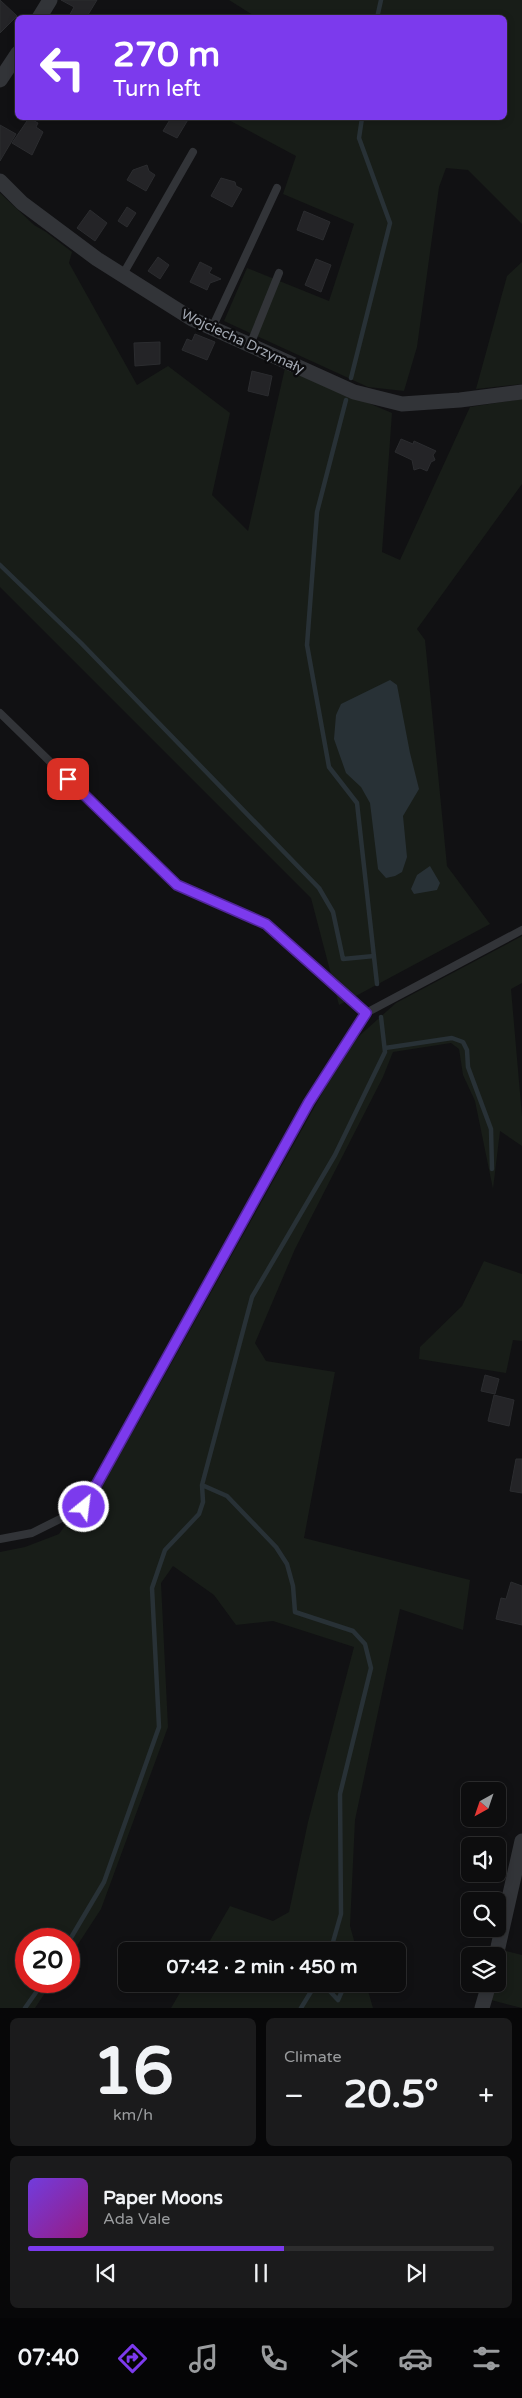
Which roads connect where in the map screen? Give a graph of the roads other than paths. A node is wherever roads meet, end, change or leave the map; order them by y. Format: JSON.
{"nodes":[{"id":1,"x":15,"y":57,"type":"edge"},
{"id":2,"x":2,"y":73,"type":"edge"},
{"id":3,"x":193,"y":152,"type":"dead end"},
{"id":4,"x":0,"y":181,"type":"edge"},
{"id":5,"x":276,"y":188,"type":"dead end"},
{"id":6,"x":279,"y":274,"type":"dead end"},
{"id":7,"x":122,"y":276,"type":"junction"},
{"id":8,"x":212,"y":328,"type":"junction"},
{"id":9,"x":250,"y":345,"type":"junction"},
{"id":10,"x":522,"y":392,"type":"edge"},
{"id":11,"x":0,"y":713,"type":"edge"},
{"id":12,"x":522,"y":930,"type":"edge"},
{"id":13,"x":366,"y":1013,"type":"junction"},
{"id":14,"x":0,"y":1540,"type":"edge"},
{"id":15,"x":522,"y":1841,"type":"edge"},
{"id":16,"x":498,"y":1947,"type":"edge"},
{"id":17,"x":487,"y":1992,"type":"edge"},
{"id":18,"x":482,"y":2008,"type":"edge"}],
"edges":[{"from":1,"to":2,"type":"street"},
{"from":3,"to":7,"type":"lane"},
{"from":4,"to":7,"type":"street","name":"Wojciecha Drzymały"},
{"from":5,"to":8,"type":"lane"},
{"from":6,"to":9,"type":"lane"},
{"from":7,"to":8,"type":"street","name":"Wojciecha Drzymały"},
{"from":8,"to":9,"type":"street","name":"Wojciecha Drzymały"},
{"from":9,"to":10,"type":"street","name":"Wojciecha Drzymały"},
{"from":11,"to":13,"type":"lane"},
{"from":12,"to":13,"type":"lane"},
{"from":13,"to":14,"type":"lane"},
{"from":15,"to":16,"type":"street"},
{"from":17,"to":18,"type":"street"}]}
